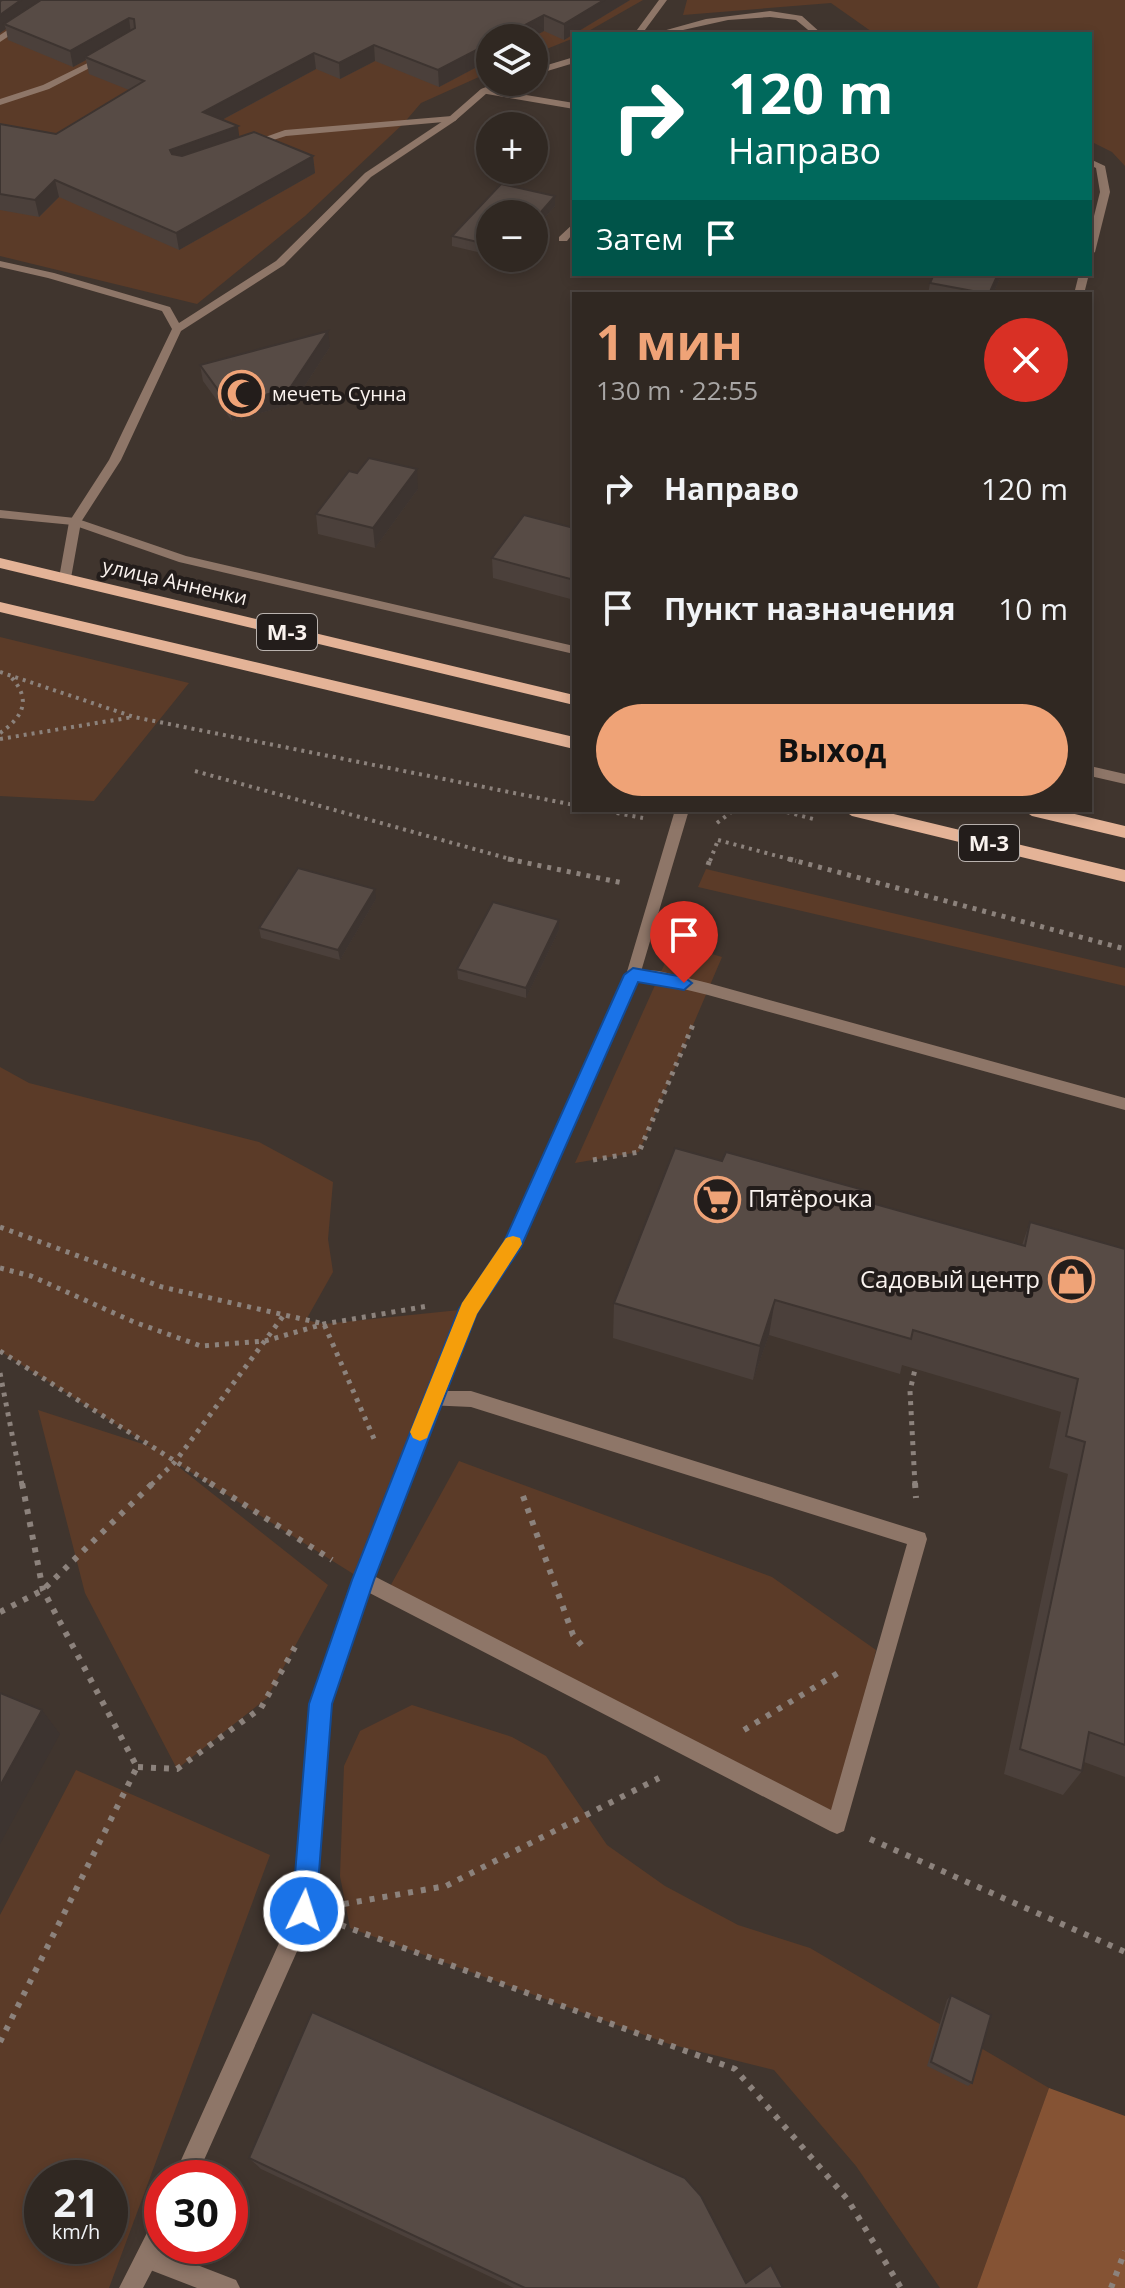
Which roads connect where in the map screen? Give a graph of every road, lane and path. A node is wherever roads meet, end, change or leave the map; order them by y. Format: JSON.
{"nodes":[{"id":1,"x":59,"y":0,"type":"edge"},
{"id":2,"x":663,"y":0,"type":"edge"},
{"id":3,"x":639,"y":32,"type":"edge"},
{"id":4,"x":661,"y":32,"type":"edge"},
{"id":5,"x":816,"y":32,"type":"edge"},
{"id":6,"x":0,"y":39,"type":"edge"},
{"id":7,"x":112,"y":53,"type":"edge"},
{"id":8,"x":572,"y":61,"type":"edge"},
{"id":9,"x":548,"y":68,"type":"edge"},
{"id":10,"x":478,"y":96,"type":"edge"},
{"id":11,"x":514,"y":96,"type":"edge"},
{"id":12,"x":0,"y":102,"type":"edge"},
{"id":13,"x":572,"y":106,"type":"edge"},
{"id":14,"x":452,"y":119,"type":"junction"},
{"id":15,"x":241,"y":148,"type":"edge"},
{"id":16,"x":1092,"y":163,"type":"edge"},
{"id":17,"x":572,"y":228,"type":"edge"},
{"id":18,"x":563,"y":239,"type":"dead end"},
{"id":19,"x":1092,"y":244,"type":"edge"},
{"id":20,"x":0,"y":264,"type":"edge"},
{"id":21,"x":177,"y":329,"type":"junction"},
{"id":22,"x":0,"y":514,"type":"edge"},
{"id":23,"x":75,"y":522,"type":"junction"},
{"id":24,"x":0,"y":563,"type":"edge"},
{"id":25,"x":65,"y":578,"type":"junction"},
{"id":26,"x":0,"y":607,"type":"edge"},
{"id":27,"x":572,"y":650,"type":"edge"},
{"id":28,"x":0,"y":672,"type":"edge"},
{"id":29,"x":572,"y":700,"type":"edge"},
{"id":30,"x":134,"y":717,"type":"junction"},
{"id":31,"x":0,"y":736,"type":"edge"},
{"id":32,"x":572,"y":743,"type":"edge"},
{"id":33,"x":195,"y":771,"type":"dead end"},
{"id":34,"x":1092,"y":771,"type":"edge"},
{"id":35,"x":1125,"y":779,"type":"edge"},
{"id":36,"x":572,"y":805,"type":"edge"},
{"id":37,"x":611,"y":812,"type":"edge"},
{"id":38,"x":731,"y":812,"type":"edge"},
{"id":39,"x":860,"y":812,"type":"edge"},
{"id":40,"x":1040,"y":812,"type":"edge"},
{"id":41,"x":680,"y":815,"type":"edge"},
{"id":42,"x":1125,"y":832,"type":"edge"},
{"id":43,"x":1125,"y":876,"type":"edge"},
{"id":44,"x":660,"y":891,"type":"junction"},
{"id":45,"x":1125,"y":949,"type":"edge"},
{"id":46,"x":633,"y":975,"type":"junction"},
{"id":47,"x":708,"y":989,"type":"junction"},
{"id":48,"x":1125,"y":1104,"type":"edge"},
{"id":49,"x":588,"y":1160,"type":"dead end"},
{"id":50,"x":0,"y":1227,"type":"edge"},
{"id":51,"x":0,"y":1268,"type":"edge"},
{"id":52,"x":469,"y":1309,"type":"junction"},
{"id":53,"x":284,"y":1315,"type":"junction"},
{"id":54,"x":324,"y":1324,"type":"junction"},
{"id":55,"x":265,"y":1341,"type":"junction"},
{"id":56,"x":0,"y":1351,"type":"edge"},
{"id":57,"x":917,"y":1362,"type":"edge"},
{"id":58,"x":0,"y":1373,"type":"edge"},
{"id":59,"x":433,"y":1399,"type":"junction"},
{"id":60,"x":175,"y":1462,"type":"junction"},
{"id":61,"x":397,"y":1491,"type":"junction"},
{"id":62,"x":523,"y":1496,"type":"dead end"},
{"id":63,"x":918,"y":1539,"type":"junction"},
{"id":64,"x":363,"y":1580,"type":"junction"},
{"id":65,"x":43,"y":1590,"type":"junction"},
{"id":66,"x":0,"y":1612,"type":"edge"},
{"id":67,"x":301,"y":1636,"type":"dead end"},
{"id":68,"x":593,"y":1659,"type":"dead end"},
{"id":69,"x":849,"y":1666,"type":"dead end"},
{"id":70,"x":703,"y":1755,"type":"junction"},
{"id":71,"x":137,"y":1767,"type":"junction"},
{"id":72,"x":837,"y":1824,"type":"junction"},
{"id":73,"x":304,"y":1911,"type":"junction"},
{"id":74,"x":1125,"y":1952,"type":"edge"},
{"id":75,"x":0,"y":2042,"type":"edge"},
{"id":76,"x":192,"y":2160,"type":"edge"},
{"id":77,"x":1125,"y":2251,"type":"edge"},
{"id":78,"x":145,"y":2264,"type":"edge"},
{"id":79,"x":164,"y":2264,"type":"edge"},
{"id":80,"x":131,"y":2288,"type":"edge"},
{"id":81,"x":228,"y":2288,"type":"edge"},
{"id":82,"x":901,"y":2288,"type":"edge"},
{"id":83,"x":1111,"y":2288,"type":"edge"}],
"edges":[{"from":1,"to":6,"type":"street"},
{"from":2,"to":3,"type":"street"},
{"from":4,"to":5,"type":"street"},
{"from":7,"to":12,"type":"street"},
{"from":8,"to":9,"type":"street"},
{"from":10,"to":14,"type":"street"},
{"from":11,"to":13,"type":"street"},
{"from":14,"to":15,"type":"street"},
{"from":14,"to":21,"type":"street"},
{"from":16,"to":19,"type":"street"},
{"from":17,"to":18,"type":"street"},
{"from":20,"to":21,"type":"street"},
{"from":21,"to":23,"type":"street"},
{"from":22,"to":23,"type":"street"},
{"from":23,"to":25,"type":"street"},
{"from":23,"to":27,"type":"street"},
{"from":24,"to":25,"type":"main road","name":"улица Анненки","number":"М-3"},
{"from":25,"to":29,"type":"main road","name":"улица Анненки","number":"М-3"},
{"from":26,"to":32,"type":"main road","number":"М-3"},
{"from":28,"to":30,"type":"path"},
{"from":28,"to":31,"type":"path"},
{"from":30,"to":31,"type":"path"},
{"from":30,"to":36,"type":"path"},
{"from":33,"to":44,"type":"path"},
{"from":34,"to":35,"type":"street"},
{"from":37,"to":41,"type":"path"},
{"from":38,"to":45,"type":"path"},
{"from":39,"to":43,"type":"main road","number":"М-3"},
{"from":40,"to":42,"type":"main road","number":"М-3"},
{"from":41,"to":44,"type":"street"},
{"from":44,"to":46,"type":"street"},
{"from":46,"to":47,"type":"street"},
{"from":46,"to":52,"type":"street"},
{"from":47,"to":48,"type":"street"},
{"from":47,"to":49,"type":"path"},
{"from":50,"to":53,"type":"path"},
{"from":51,"to":55,"type":"path"},
{"from":52,"to":54,"type":"path"},
{"from":52,"to":59,"type":"street"},
{"from":53,"to":54,"type":"path"},
{"from":53,"to":55,"type":"path"},
{"from":54,"to":55,"type":"path"},
{"from":54,"to":61,"type":"path"},
{"from":55,"to":60,"type":"path"},
{"from":56,"to":60,"type":"path"},
{"from":57,"to":63,"type":"path"},
{"from":58,"to":65,"type":"path"},
{"from":59,"to":61,"type":"street"},
{"from":59,"to":63,"type":"street"},
{"from":60,"to":64,"type":"path"},
{"from":60,"to":65,"type":"path"},
{"from":61,"to":64,"type":"street"},
{"from":62,"to":68,"type":"path"},
{"from":63,"to":72,"type":"street"},
{"from":64,"to":70,"type":"street"},
{"from":64,"to":73,"type":"street"},
{"from":65,"to":66,"type":"path"},
{"from":65,"to":71,"type":"path"},
{"from":67,"to":71,"type":"path"},
{"from":69,"to":70,"type":"path"},
{"from":70,"to":72,"type":"street"},
{"from":70,"to":73,"type":"path"},
{"from":71,"to":75,"type":"path"},
{"from":72,"to":74,"type":"path"},
{"from":73,"to":76,"type":"street"},
{"from":73,"to":82,"type":"path"},
{"from":77,"to":83,"type":"path"},
{"from":78,"to":80,"type":"street"},
{"from":79,"to":81,"type":"street"}]}
